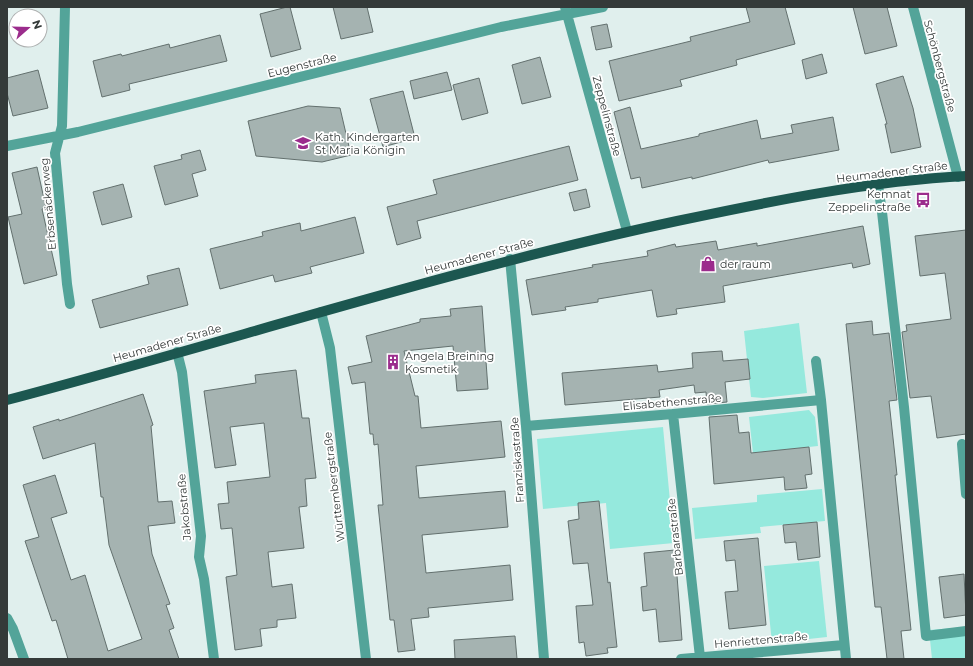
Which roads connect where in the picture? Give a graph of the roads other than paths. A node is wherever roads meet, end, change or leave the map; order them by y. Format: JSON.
{"nodes":[{"id":1,"x":65,"y":7,"type":"edge"},
{"id":2,"x":604,"y":7,"type":"edge"},
{"id":3,"x":913,"y":7,"type":"edge"},
{"id":4,"x":565,"y":11,"type":"edge"},
{"id":5,"x":60,"y":136,"type":"junction"},
{"id":6,"x":7,"y":146,"type":"edge"},
{"id":7,"x":962,"y":176,"type":"edge"},
{"id":8,"x":878,"y":185,"type":"junction"},
{"id":9,"x":627,"y":231,"type":"junction"},
{"id":10,"x":510,"y":259,"type":"junction"},
{"id":11,"x":70,"y":304,"type":"dead end"},
{"id":12,"x":321,"y":312,"type":"junction"},
{"id":13,"x":177,"y":352,"type":"junction"},
{"id":14,"x":816,"y":361,"type":"dead end"},
{"id":15,"x":7,"y":400,"type":"edge"},
{"id":16,"x":821,"y":400,"type":"junction"},
{"id":17,"x":673,"y":414,"type":"junction"},
{"id":18,"x":526,"y":426,"type":"junction"},
{"id":19,"x":962,"y":444,"type":"dead end"},
{"id":20,"x":966,"y":494,"type":"edge"},
{"id":21,"x":7,"y":618,"type":"edge"},
{"id":22,"x":966,"y":631,"type":"edge"},
{"id":23,"x":844,"y":645,"type":"junction"},
{"id":24,"x":700,"y":657,"type":"junction"},
{"id":25,"x":24,"y":659,"type":"edge"},
{"id":26,"x":214,"y":659,"type":"edge"},
{"id":27,"x":366,"y":659,"type":"edge"},
{"id":28,"x":544,"y":659,"type":"edge"},
{"id":29,"x":681,"y":659,"type":"edge"},
{"id":30,"x":846,"y":659,"type":"edge"}],
"edges":[{"from":1,"to":5,"type":"street","name":"Erbsenäckerweg"},
{"from":2,"to":4,"type":"street","name":"Eugenstraße"},
{"from":3,"to":7,"type":"street","name":"Schönbergstraße"},
{"from":4,"to":5,"type":"street","name":"Eugenstraße"},
{"from":4,"to":9,"type":"street","name":"Zeppelinstraße"},
{"from":5,"to":6,"type":"street","name":"Eugenstraße"},
{"from":5,"to":11,"type":"street","name":"Erbsenäckerweg"},
{"from":7,"to":8,"type":"main road","name":"Heumadener Straße"},
{"from":8,"to":9,"type":"main road","name":"Heumadener Straße"},
{"from":8,"to":22,"type":"street"},
{"from":9,"to":10,"type":"main road","name":"Heumadener Straße"},
{"from":10,"to":12,"type":"main road","name":"Heumadener Straße"},
{"from":10,"to":18,"type":"street","name":"Franziskastraße"},
{"from":12,"to":13,"type":"main road","name":"Heumadener Straße"},
{"from":12,"to":27,"type":"street","name":"Württembergstraße"},
{"from":13,"to":15,"type":"main road","name":"Heumadener Straße"},
{"from":13,"to":26,"type":"street","name":"Jakobstraße"},
{"from":14,"to":16,"type":"street"},
{"from":16,"to":17,"type":"street","name":"Elisabethenstraße"},
{"from":16,"to":23,"type":"street"},
{"from":17,"to":18,"type":"street","name":"Elisabethenstraße"},
{"from":17,"to":24,"type":"street","name":"Barbarastraße"},
{"from":18,"to":28,"type":"street","name":"Franziskastraße"},
{"from":19,"to":20,"type":"street"},
{"from":21,"to":25,"type":"street"},
{"from":23,"to":24,"type":"street","name":"Henriettenstraße"},
{"from":23,"to":30,"type":"street"},
{"from":24,"to":29,"type":"street","name":"Henriettenstraße"}]}
